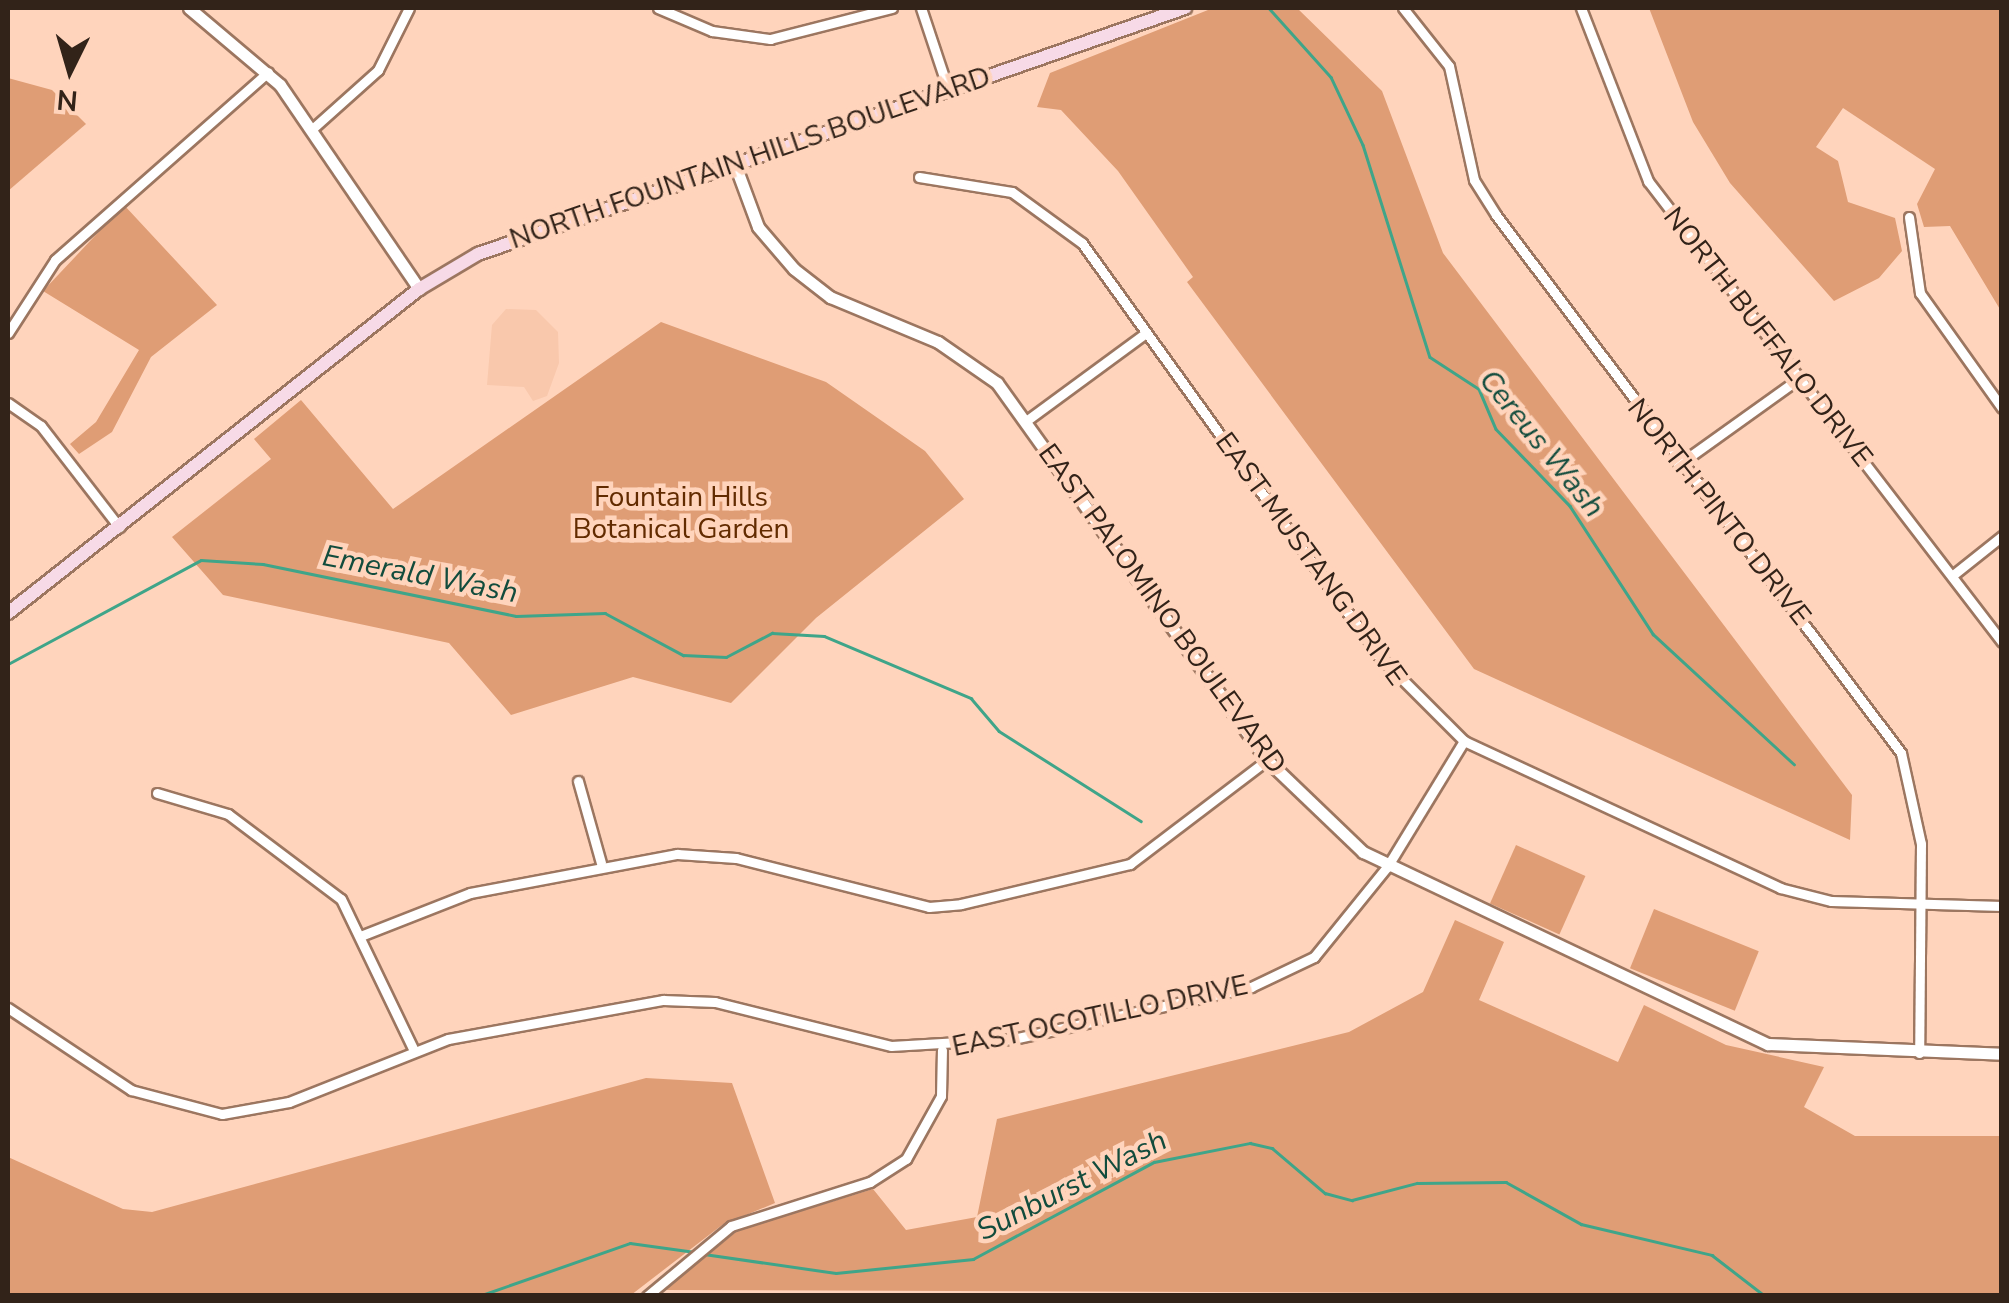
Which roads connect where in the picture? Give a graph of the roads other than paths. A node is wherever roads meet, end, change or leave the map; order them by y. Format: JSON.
{"nodes":[{"id":1,"x":189,"y":8,"type":"edge"},
{"id":2,"x":409,"y":8,"type":"edge"},
{"id":3,"x":658,"y":8,"type":"edge"},
{"id":4,"x":892,"y":8,"type":"edge"},
{"id":5,"x":921,"y":8,"type":"edge"},
{"id":6,"x":1185,"y":8,"type":"edge"},
{"id":7,"x":1403,"y":8,"type":"edge"},
{"id":8,"x":1581,"y":8,"type":"edge"},
{"id":9,"x":268,"y":72,"type":"junction"},
{"id":10,"x":948,"y":89,"type":"junction"},
{"id":11,"x":311,"y":130,"type":"junction"},
{"id":12,"x":734,"y":162,"type":"junction"},
{"id":13,"x":919,"y":177,"type":"dead end"},
{"id":14,"x":1909,"y":217,"type":"dead end"},
{"id":15,"x":420,"y":289,"type":"junction"},
{"id":16,"x":8,"y":333,"type":"edge"},
{"id":17,"x":1146,"y":333,"type":"junction"},
{"id":18,"x":1798,"y":378,"type":"junction"},
{"id":19,"x":8,"y":403,"type":"edge"},
{"id":20,"x":2002,"y":408,"type":"edge"},
{"id":21,"x":1026,"y":421,"type":"junction"},
{"id":22,"x":1678,"y":466,"type":"junction"},
{"id":23,"x":119,"y":527,"type":"junction"},
{"id":24,"x":2002,"y":536,"type":"edge"},
{"id":25,"x":1953,"y":574,"type":"junction"},
{"id":26,"x":8,"y":613,"type":"edge"},
{"id":27,"x":2002,"y":642,"type":"edge"},
{"id":28,"x":1464,"y":741,"type":"junction"},
{"id":29,"x":1267,"y":760,"type":"junction"},
{"id":30,"x":578,"y":781,"type":"dead end"},
{"id":31,"x":157,"y":793,"type":"dead end"},
{"id":32,"x":602,"y":864,"type":"junction"},
{"id":33,"x":1387,"y":867,"type":"junction"},
{"id":34,"x":1921,"y":905,"type":"junction"},
{"id":35,"x":2002,"y":906,"type":"edge"},
{"id":36,"x":363,"y":934,"type":"junction"},
{"id":37,"x":8,"y":1008,"type":"edge"},
{"id":38,"x":942,"y":1050,"type":"junction"},
{"id":39,"x":414,"y":1051,"type":"junction"},
{"id":40,"x":1919,"y":1053,"type":"junction"},
{"id":41,"x":2002,"y":1054,"type":"edge"},
{"id":42,"x":647,"y":1296,"type":"edge"}],
"edges":[{"from":1,"to":9,"type":"street"},
{"from":2,"to":11,"type":"street"},
{"from":3,"to":4,"type":"street"},
{"from":5,"to":10,"type":"street"},
{"from":6,"to":10,"type":"main road","name":"NORTH FOUNTAIN HILLS BOULEVARD"},
{"from":7,"to":22,"type":"street","name":"NORTH PINTO DRIVE"},
{"from":8,"to":18,"type":"street","name":"NORTH BUFFALO DRIVE"},
{"from":9,"to":11,"type":"street"},
{"from":9,"to":16,"type":"street"},
{"from":10,"to":12,"type":"main road","name":"NORTH FOUNTAIN HILLS BOULEVARD"},
{"from":11,"to":15,"type":"street"},
{"from":12,"to":15,"type":"main road","name":"NORTH FOUNTAIN HILLS BOULEVARD"},
{"from":12,"to":21,"type":"street","name":"EAST PALOMINO BOULEVARD"},
{"from":13,"to":17,"type":"street","name":"EAST MUSTANG DRIVE"},
{"from":14,"to":20,"type":"street"},
{"from":15,"to":23,"type":"main road","name":"NORTH FOUNTAIN HILLS BOULEVARD"},
{"from":17,"to":21,"type":"street"},
{"from":17,"to":28,"type":"street","name":"EAST MUSTANG DRIVE"},
{"from":18,"to":22,"type":"street"},
{"from":18,"to":25,"type":"street","name":"NORTH BUFFALO DRIVE"},
{"from":19,"to":23,"type":"street"},
{"from":21,"to":29,"type":"street","name":"EAST PALOMINO BOULEVARD"},
{"from":22,"to":34,"type":"street","name":"NORTH PINTO DRIVE"},
{"from":23,"to":26,"type":"main road","name":"NORTH FOUNTAIN HILLS BOULEVARD"},
{"from":24,"to":25,"type":"street"},
{"from":25,"to":27,"type":"street","name":"NORTH BUFFALO DRIVE"},
{"from":28,"to":33,"type":"street","name":"EAST OCOTILLO DRIVE"},
{"from":28,"to":34,"type":"street","name":"EAST MUSTANG DRIVE"},
{"from":29,"to":32,"type":"street"},
{"from":29,"to":33,"type":"street","name":"EAST PALOMINO BOULEVARD"},
{"from":30,"to":32,"type":"street"},
{"from":31,"to":36,"type":"street"},
{"from":32,"to":36,"type":"street"},
{"from":33,"to":38,"type":"street","name":"EAST OCOTILLO DRIVE"},
{"from":33,"to":40,"type":"street","name":"EAST PALOMINO BOULEVARD"},
{"from":34,"to":35,"type":"street","name":"EAST MUSTANG DRIVE"},
{"from":34,"to":40,"type":"street","name":"NORTH PINTO DRIVE"},
{"from":36,"to":39,"type":"street"},
{"from":37,"to":39,"type":"street","name":"EAST OCOTILLO DRIVE"},
{"from":38,"to":39,"type":"street","name":"EAST OCOTILLO DRIVE"},
{"from":38,"to":42,"type":"street"},
{"from":40,"to":41,"type":"street","name":"EAST PALOMINO BOULEVARD"}]}
